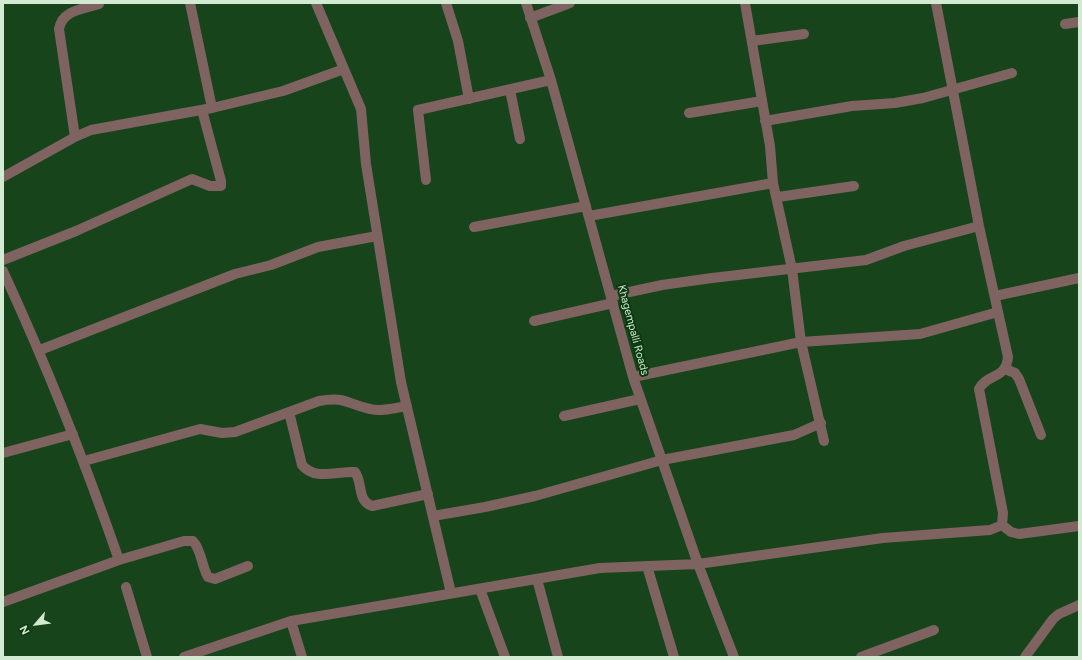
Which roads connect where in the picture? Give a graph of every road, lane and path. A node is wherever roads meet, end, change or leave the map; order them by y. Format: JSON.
{"nodes":[{"id":1,"x":190,"y":3,"type":"edge"},
{"id":2,"x":316,"y":3,"type":"edge"},
{"id":3,"x":446,"y":3,"type":"edge"},
{"id":4,"x":526,"y":3,"type":"edge"},
{"id":5,"x":570,"y":3,"type":"edge"},
{"id":6,"x":745,"y":3,"type":"edge"},
{"id":7,"x":936,"y":3,"type":"edge"},
{"id":8,"x":99,"y":4,"type":"edge"},
{"id":9,"x":530,"y":18,"type":"junction"},
{"id":10,"x":1079,"y":22,"type":"edge"},
{"id":11,"x":1065,"y":24,"type":"dead end"},
{"id":12,"x":804,"y":34,"type":"dead end"},
{"id":13,"x":752,"y":41,"type":"junction"},
{"id":14,"x":344,"y":69,"type":"junction"},
{"id":15,"x":1012,"y":73,"type":"dead end"},
{"id":16,"x":551,"y":80,"type":"junction"},
{"id":17,"x":953,"y":88,"type":"junction"},
{"id":18,"x":510,"y":90,"type":"junction"},
{"id":19,"x":470,"y":99,"type":"junction"},
{"id":20,"x":762,"y":101,"type":"junction"},
{"id":21,"x":207,"y":109,"type":"junction"},
{"id":22,"x":689,"y":113,"type":"dead end"},
{"id":23,"x":765,"y":121,"type":"junction"},
{"id":24,"x":75,"y":137,"type":"junction"},
{"id":25,"x":520,"y":139,"type":"dead end"},
{"id":26,"x":3,"y":178,"type":"edge"},
{"id":27,"x":426,"y":180,"type":"dead end"},
{"id":28,"x":774,"y":183,"type":"junction"},
{"id":29,"x":854,"y":186,"type":"dead end"},
{"id":30,"x":778,"y":197,"type":"junction"},
{"id":31,"x":586,"y":206,"type":"junction"},
{"id":32,"x":589,"y":216,"type":"junction"},
{"id":33,"x":979,"y":226,"type":"junction"},
{"id":34,"x":474,"y":227,"type":"dead end"},
{"id":35,"x":377,"y":236,"type":"junction"},
{"id":36,"x":3,"y":260,"type":"edge"},
{"id":37,"x":792,"y":269,"type":"junction"},
{"id":38,"x":3,"y":272,"type":"edge"},
{"id":39,"x":1079,"y":278,"type":"edge"},
{"id":40,"x":995,"y":296,"type":"junction"},
{"id":41,"x":612,"y":300,"type":"junction"},
{"id":42,"x":998,"y":312,"type":"junction"},
{"id":43,"x":534,"y":321,"type":"dead end"},
{"id":44,"x":801,"y":342,"type":"junction"},
{"id":45,"x":40,"y":350,"type":"junction"},
{"id":46,"x":1005,"y":369,"type":"junction"},
{"id":47,"x":633,"y":377,"type":"junction"},
{"id":48,"x":640,"y":400,"type":"junction"},
{"id":49,"x":407,"y":406,"type":"junction"},
{"id":50,"x":289,"y":412,"type":"junction"},
{"id":51,"x":564,"y":416,"type":"dead end"},
{"id":52,"x":821,"y":423,"type":"junction"},
{"id":53,"x":73,"y":434,"type":"junction"},
{"id":54,"x":1041,"y":435,"type":"dead end"},
{"id":55,"x":824,"y":441,"type":"dead end"},
{"id":56,"x":3,"y":453,"type":"edge"},
{"id":57,"x":84,"y":461,"type":"junction"},
{"id":58,"x":662,"y":461,"type":"junction"},
{"id":59,"x":428,"y":494,"type":"junction"},
{"id":60,"x":433,"y":516,"type":"junction"},
{"id":61,"x":1002,"y":525,"type":"junction"},
{"id":62,"x":1079,"y":526,"type":"edge"},
{"id":63,"x":119,"y":560,"type":"junction"},
{"id":64,"x":698,"y":564,"type":"junction"},
{"id":65,"x":248,"y":566,"type":"dead end"},
{"id":66,"x":647,"y":566,"type":"junction"},
{"id":67,"x":537,"y":579,"type":"junction"},
{"id":68,"x":126,"y":587,"type":"dead end"},
{"id":69,"x":480,"y":589,"type":"junction"},
{"id":70,"x":451,"y":594,"type":"junction"},
{"id":71,"x":3,"y":602,"type":"edge"},
{"id":72,"x":1079,"y":605,"type":"edge"},
{"id":73,"x":291,"y":621,"type":"junction"},
{"id":74,"x":934,"y":630,"type":"dead end"},
{"id":75,"x":147,"y":657,"type":"edge"},
{"id":76,"x":184,"y":657,"type":"edge"},
{"id":77,"x":302,"y":657,"type":"edge"},
{"id":78,"x":505,"y":657,"type":"edge"},
{"id":79,"x":558,"y":657,"type":"edge"},
{"id":80,"x":674,"y":657,"type":"edge"},
{"id":81,"x":734,"y":657,"type":"edge"},
{"id":82,"x":861,"y":657,"type":"edge"},
{"id":83,"x":1025,"y":657,"type":"edge"}],
"edges":[{"from":1,"to":21,"type":"street"},
{"from":2,"to":14,"type":"street"},
{"from":3,"to":19,"type":"street"},
{"from":4,"to":9,"type":"street","name":"Khagempalli Roads"},
{"from":5,"to":9,"type":"street"},
{"from":6,"to":13,"type":"street"},
{"from":7,"to":17,"type":"street"},
{"from":8,"to":24,"type":"street"},
{"from":9,"to":16,"type":"street","name":"Khagempalli Roads"},
{"from":10,"to":11,"type":"street"},
{"from":12,"to":13,"type":"street"},
{"from":13,"to":20,"type":"street"},
{"from":14,"to":21,"type":"street"},
{"from":14,"to":35,"type":"street"},
{"from":15,"to":17,"type":"street"},
{"from":16,"to":18,"type":"street"},
{"from":16,"to":31,"type":"street","name":"Khagempalli Roads"},
{"from":17,"to":23,"type":"street"},
{"from":17,"to":33,"type":"street"},
{"from":18,"to":19,"type":"street"},
{"from":18,"to":25,"type":"street"},
{"from":19,"to":27,"type":"street"},
{"from":20,"to":22,"type":"street"},
{"from":20,"to":23,"type":"street"},
{"from":21,"to":24,"type":"street"},
{"from":21,"to":36,"type":"street"},
{"from":23,"to":28,"type":"street"},
{"from":24,"to":26,"type":"street"},
{"from":28,"to":30,"type":"street"},
{"from":28,"to":32,"type":"street"},
{"from":29,"to":30,"type":"street"},
{"from":30,"to":37,"type":"street"},
{"from":31,"to":32,"type":"street","name":"Khagempalli Roads"},
{"from":31,"to":34,"type":"street"},
{"from":32,"to":41,"type":"street","name":"Khagempalli Roads"},
{"from":33,"to":37,"type":"street"},
{"from":33,"to":40,"type":"street"},
{"from":35,"to":45,"type":"street"},
{"from":35,"to":49,"type":"street"},
{"from":37,"to":41,"type":"street"},
{"from":37,"to":44,"type":"street"},
{"from":38,"to":45,"type":"street"},
{"from":39,"to":40,"type":"street"},
{"from":40,"to":42,"type":"street"},
{"from":41,"to":43,"type":"street"},
{"from":41,"to":47,"type":"street","name":"Khagempalli Roads"},
{"from":42,"to":44,"type":"street"},
{"from":42,"to":46,"type":"street"},
{"from":44,"to":47,"type":"street"},
{"from":44,"to":52,"type":"street"},
{"from":45,"to":53,"type":"street"},
{"from":46,"to":54,"type":"street"},
{"from":46,"to":61,"type":"street"},
{"from":47,"to":48,"type":"street","name":"Khagempalli Roads"},
{"from":48,"to":51,"type":"street"},
{"from":48,"to":58,"type":"street","name":"Khagempalli Roads"},
{"from":49,"to":50,"type":"street"},
{"from":49,"to":59,"type":"street"},
{"from":50,"to":57,"type":"street"},
{"from":50,"to":59,"type":"street"},
{"from":52,"to":55,"type":"street"},
{"from":52,"to":58,"type":"street"},
{"from":53,"to":56,"type":"street"},
{"from":53,"to":57,"type":"street"},
{"from":57,"to":63,"type":"street"},
{"from":58,"to":60,"type":"street"},
{"from":58,"to":64,"type":"street","name":"Khagempalli Roads"},
{"from":59,"to":60,"type":"street"},
{"from":60,"to":70,"type":"street"},
{"from":61,"to":62,"type":"street"},
{"from":61,"to":64,"type":"street"},
{"from":63,"to":65,"type":"street"},
{"from":63,"to":71,"type":"street"},
{"from":64,"to":66,"type":"street"},
{"from":64,"to":81,"type":"street","name":"Khagempalli Roads"},
{"from":66,"to":67,"type":"street"},
{"from":66,"to":80,"type":"street"},
{"from":67,"to":69,"type":"street"},
{"from":67,"to":79,"type":"street"},
{"from":68,"to":75,"type":"street"},
{"from":69,"to":70,"type":"street"},
{"from":69,"to":78,"type":"street"},
{"from":70,"to":73,"type":"street"},
{"from":72,"to":83,"type":"street"},
{"from":73,"to":76,"type":"street"},
{"from":73,"to":77,"type":"street"},
{"from":74,"to":82,"type":"street"}]}
